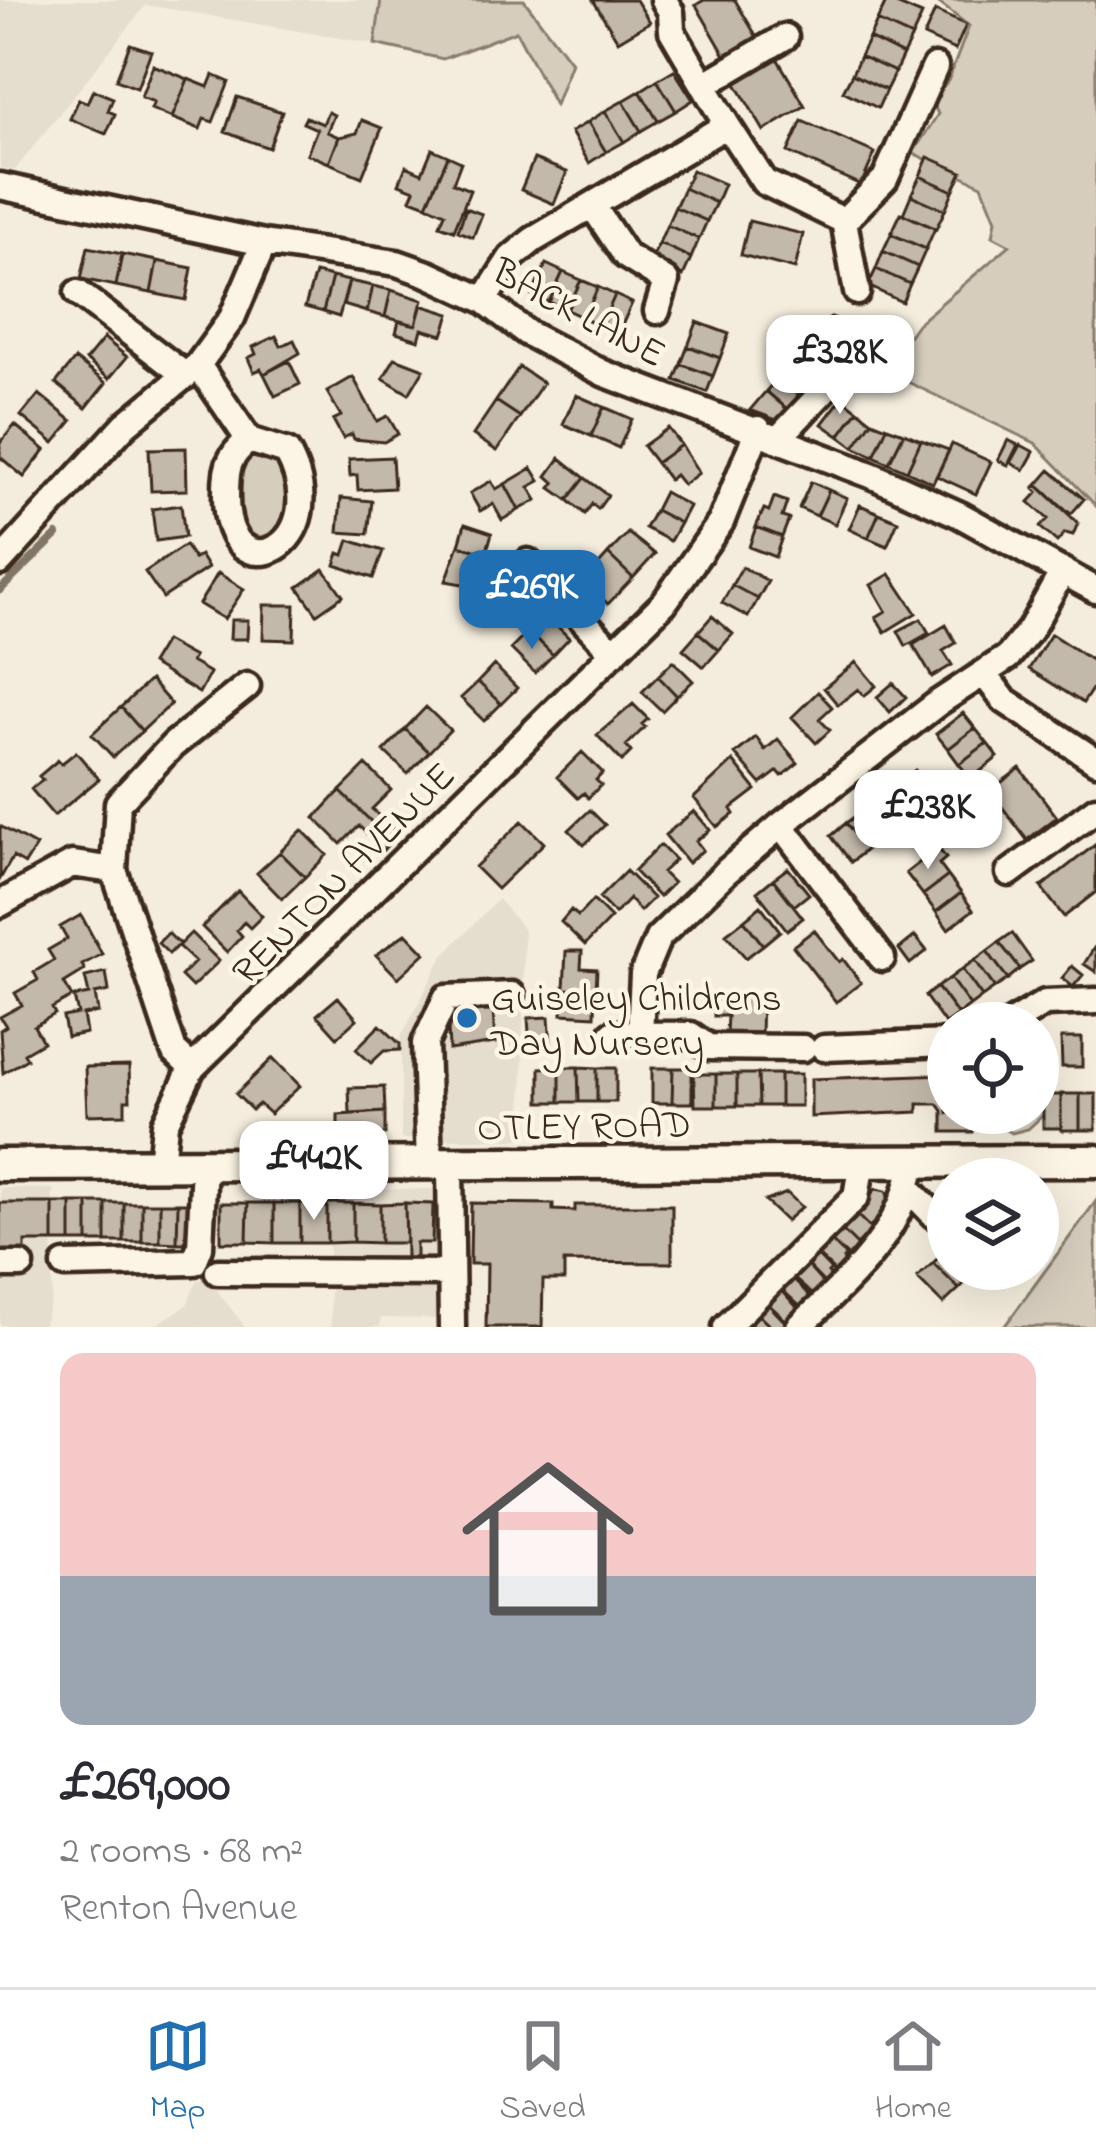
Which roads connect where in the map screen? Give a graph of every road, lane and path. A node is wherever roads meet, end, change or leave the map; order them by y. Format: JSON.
{"nodes":[{"id":1,"x":675,"y":4,"type":"edge"},
{"id":2,"x":784,"y":37,"type":"dead end"},
{"id":3,"x":935,"y":67,"type":"dead end"},
{"id":4,"x":704,"y":85,"type":"junction"},
{"id":5,"x":727,"y":125,"type":"junction"},
{"id":6,"x":0,"y":186,"type":"edge"},
{"id":7,"x":592,"y":205,"type":"junction"},
{"id":8,"x":844,"y":221,"type":"junction"},
{"id":9,"x":264,"y":243,"type":"junction"},
{"id":10,"x":857,"y":292,"type":"dead end"},
{"id":11,"x":78,"y":293,"type":"dead end"},
{"id":12,"x":484,"y":300,"type":"junction"},
{"id":13,"x":657,"y":311,"type":"dead end"},
{"id":14,"x":866,"y":346,"type":"dead end"},
{"id":15,"x":192,"y":370,"type":"junction"},
{"id":16,"x":768,"y":434,"type":"junction"},
{"id":17,"x":248,"y":440,"type":"junction"},
{"id":18,"x":0,"y":562,"type":"edge"},
{"id":19,"x":528,"y":562,"type":"dead end"},
{"id":20,"x":1063,"y":571,"type":"junction"},
{"id":21,"x":1096,"y":590,"type":"edge"},
{"id":22,"x":614,"y":653,"type":"junction"},
{"id":23,"x":985,"y":675,"type":"junction"},
{"id":24,"x":247,"y":686,"type":"dead end"},
{"id":25,"x":1096,"y":761,"type":"edge"},
{"id":26,"x":1096,"y":809,"type":"edge"},
{"id":27,"x":782,"y":825,"type":"junction"},
{"id":28,"x":114,"y":870,"type":"junction"},
{"id":29,"x":1009,"y":873,"type":"dead end"},
{"id":30,"x":0,"y":904,"type":"edge"},
{"id":31,"x":882,"y":958,"type":"dead end"},
{"id":32,"x":512,"y":995,"type":"dead end"},
{"id":33,"x":1096,"y":1001,"type":"edge"},
{"id":34,"x":1059,"y":1002,"type":"edge"},
{"id":35,"x":612,"y":1034,"type":"dead end"},
{"id":36,"x":640,"y":1035,"type":"junction"},
{"id":37,"x":927,"y":1043,"type":"edge"},
{"id":38,"x":192,"y":1068,"type":"junction"},
{"id":39,"x":862,"y":1161,"type":"junction"},
{"id":40,"x":1096,"y":1161,"type":"edge"},
{"id":41,"x":0,"y":1165,"type":"edge"},
{"id":42,"x":161,"y":1165,"type":"junction"},
{"id":43,"x":204,"y":1165,"type":"junction"},
{"id":44,"x":439,"y":1165,"type":"junction"},
{"id":45,"x":911,"y":1175,"type":"junction"},
{"id":46,"x":927,"y":1203,"type":"edge"},
{"id":47,"x":64,"y":1265,"type":"dead end"},
{"id":48,"x":218,"y":1272,"type":"dead end"},
{"id":49,"x":449,"y":1273,"type":"junction"},
{"id":50,"x":452,"y":1327,"type":"edge"},
{"id":51,"x":726,"y":1327,"type":"edge"},
{"id":52,"x":799,"y":1327,"type":"edge"}],
"edges":[{"from":1,"to":4,"type":"street"},
{"from":2,"to":4,"type":"street"},
{"from":3,"to":8,"type":"street"},
{"from":4,"to":5,"type":"street"},
{"from":5,"to":7,"type":"street"},
{"from":5,"to":8,"type":"street"},
{"from":6,"to":9,"type":"street","name":"BACK LANE"},
{"from":7,"to":12,"type":"street"},
{"from":7,"to":13,"type":"street"},
{"from":8,"to":10,"type":"street"},
{"from":9,"to":12,"type":"street","name":"BACK LANE"},
{"from":9,"to":15,"type":"street"},
{"from":11,"to":15,"type":"street"},
{"from":12,"to":16,"type":"street","name":"BACK LANE"},
{"from":14,"to":16,"type":"street"},
{"from":15,"to":17,"type":"street"},
{"from":15,"to":18,"type":"street"},
{"from":16,"to":20,"type":"street","name":"BACK LANE"},
{"from":16,"to":22,"type":"street","name":"RENTON AVENUE"},
{"from":17,"to":17,"type":"street"},
{"from":19,"to":22,"type":"street"},
{"from":20,"to":21,"type":"street","name":"BACK LANE"},
{"from":20,"to":23,"type":"street"},
{"from":22,"to":38,"type":"street","name":"RENTON AVENUE"},
{"from":23,"to":25,"type":"street"},
{"from":23,"to":27,"type":"street"},
{"from":24,"to":28,"type":"street"},
{"from":26,"to":29,"type":"street"},
{"from":27,"to":31,"type":"street"},
{"from":27,"to":36,"type":"street"},
{"from":28,"to":30,"type":"street"},
{"from":28,"to":38,"type":"street"},
{"from":32,"to":44,"type":"street"},
{"from":33,"to":34,"type":"street"},
{"from":35,"to":36,"type":"street"},
{"from":36,"to":37,"type":"street"},
{"from":38,"to":42,"type":"street","name":"RENTON AVENUE"},
{"from":39,"to":44,"type":"main road","name":"OTLEY ROAD"},
{"from":39,"to":45,"type":"main road","name":"OTLEY ROAD"},
{"from":39,"to":51,"type":"street"},
{"from":40,"to":45,"type":"main road","name":"OTLEY ROAD"},
{"from":41,"to":42,"type":"main road","name":"OTLEY ROAD"},
{"from":42,"to":43,"type":"main road","name":"OTLEY ROAD"},
{"from":43,"to":44,"type":"main road","name":"OTLEY ROAD"},
{"from":43,"to":47,"type":"street"},
{"from":44,"to":49,"type":"street"},
{"from":45,"to":46,"type":"street"},
{"from":45,"to":52,"type":"street"},
{"from":48,"to":49,"type":"street"},
{"from":49,"to":50,"type":"street"}]}
